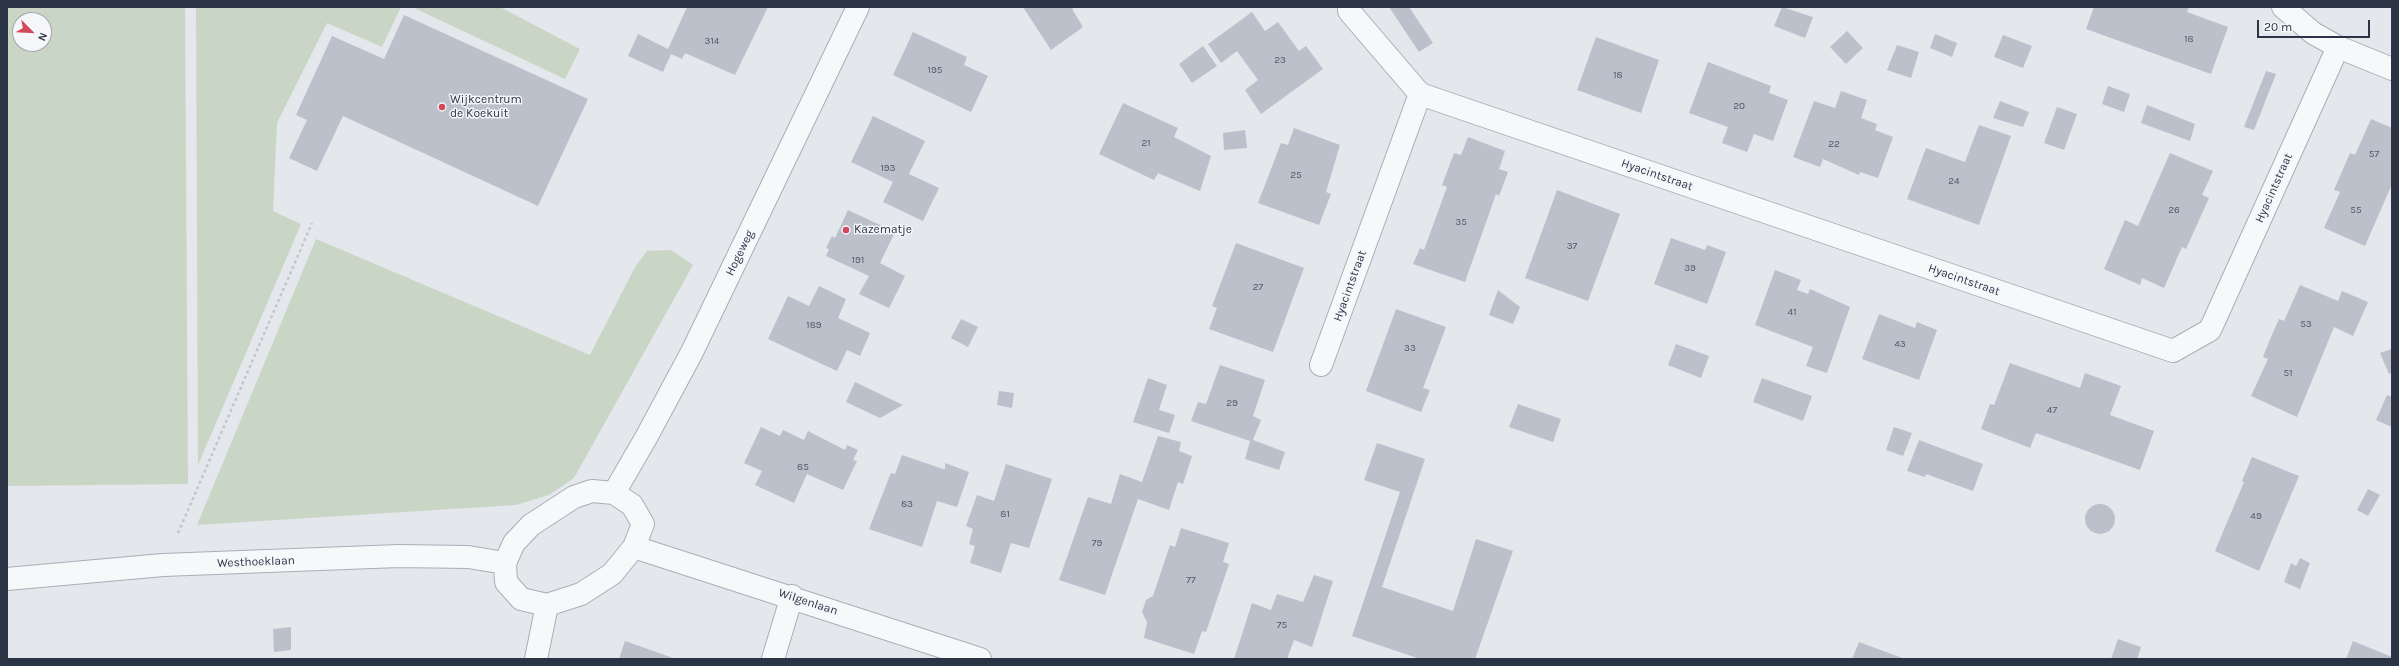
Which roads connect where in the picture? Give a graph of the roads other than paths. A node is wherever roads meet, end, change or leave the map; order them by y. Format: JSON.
{"nodes":[{"id":1,"x":858,"y":7,"type":"edge"},
{"id":2,"x":1349,"y":7,"type":"edge"},
{"id":3,"x":2283,"y":7,"type":"edge"},
{"id":4,"x":2338,"y":47,"type":"junction"},
{"id":5,"x":2392,"y":69,"type":"edge"},
{"id":6,"x":1420,"y":94,"type":"junction"},
{"id":7,"x":1321,"y":365,"type":"dead end"},
{"id":8,"x":614,"y":493,"type":"junction"},
{"id":9,"x":634,"y":547,"type":"junction"},
{"id":10,"x":505,"y":562,"type":"junction"},
{"id":11,"x":7,"y":579,"type":"edge"},
{"id":12,"x":792,"y":596,"type":"junction"},
{"id":13,"x":547,"y":605,"type":"junction"},
{"id":14,"x":973,"y":658,"type":"edge"},
{"id":15,"x":536,"y":659,"type":"edge"},
{"id":16,"x":773,"y":659,"type":"edge"}],
"edges":[{"from":1,"to":8,"type":"street","name":"Hogeweg"},
{"from":2,"to":6,"type":"street"},
{"from":3,"to":4,"type":"street"},
{"from":4,"to":5,"type":"street"},
{"from":4,"to":6,"type":"street","name":"Hyacintstraat"},
{"from":6,"to":7,"type":"street","name":"Hyacintstraat"},
{"from":8,"to":9,"type":"street"},
{"from":8,"to":10,"type":"street"},
{"from":9,"to":12,"type":"street","name":"Wilgenlaan"},
{"from":9,"to":13,"type":"street"},
{"from":10,"to":11,"type":"street","name":"Westhoeklaan"},
{"from":10,"to":13,"type":"street"},
{"from":12,"to":14,"type":"street","name":"Wilgenlaan"},
{"from":12,"to":16,"type":"street"},
{"from":13,"to":15,"type":"street"}]}
